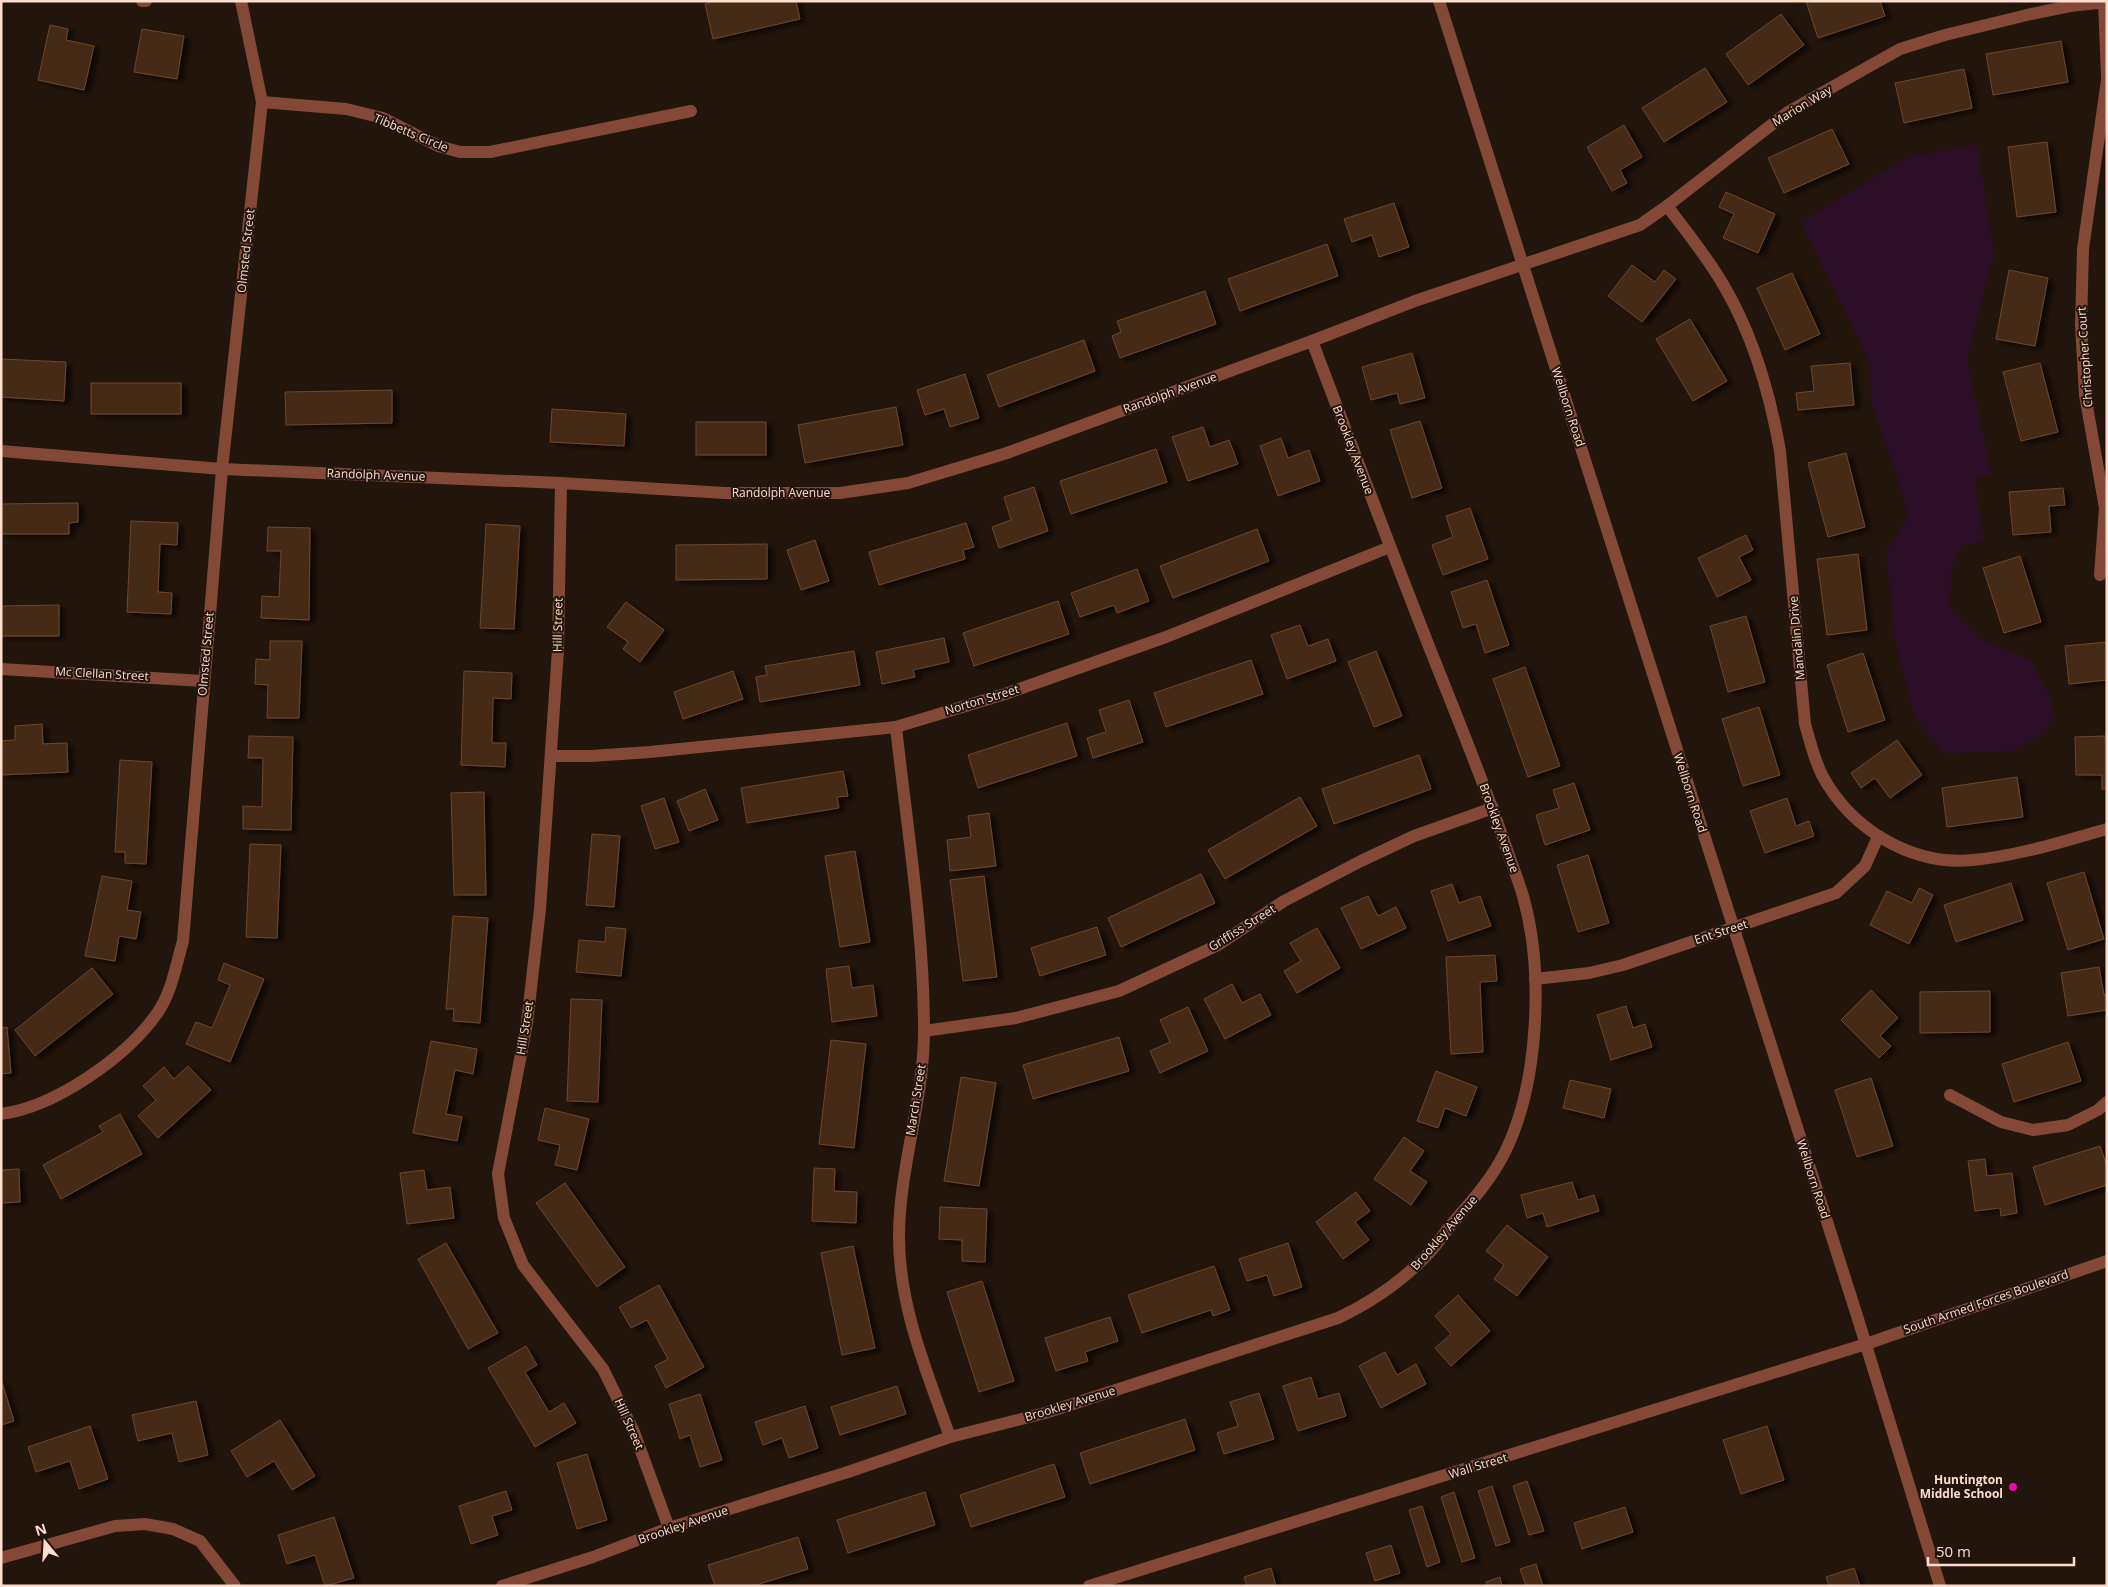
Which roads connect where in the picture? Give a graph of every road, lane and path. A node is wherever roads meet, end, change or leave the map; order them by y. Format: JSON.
{"nodes":[{"id":1,"x":241,"y":1,"type":"edge"},
{"id":2,"x":1439,"y":1,"type":"edge"},
{"id":3,"x":2105,"y":2,"type":"edge"},
{"id":4,"x":2107,"y":78,"type":"edge"},
{"id":5,"x":262,"y":102,"type":"junction"},
{"id":6,"x":691,"y":111,"type":"dead end"},
{"id":7,"x":1667,"y":206,"type":"junction"},
{"id":8,"x":1523,"y":264,"type":"junction"},
{"id":9,"x":1312,"y":341,"type":"junction"},
{"id":10,"x":1,"y":451,"type":"edge"},
{"id":11,"x":222,"y":469,"type":"junction"},
{"id":12,"x":561,"y":483,"type":"junction"},
{"id":13,"x":1390,"y":547,"type":"junction"},
{"id":14,"x":2100,"y":575,"type":"dead end"},
{"id":15,"x":1,"y":669,"type":"edge"},
{"id":16,"x":203,"y":681,"type":"junction"},
{"id":17,"x":896,"y":727,"type":"junction"},
{"id":18,"x":551,"y":756,"type":"junction"},
{"id":19,"x":1492,"y":808,"type":"junction"},
{"id":20,"x":2107,"y":829,"type":"edge"},
{"id":21,"x":1878,"y":837,"type":"junction"},
{"id":22,"x":1733,"y":929,"type":"junction"},
{"id":23,"x":1535,"y":978,"type":"junction"},
{"id":24,"x":924,"y":1031,"type":"junction"},
{"id":25,"x":1950,"y":1095,"type":"dead end"},
{"id":26,"x":2107,"y":1102,"type":"edge"},
{"id":27,"x":1,"y":1114,"type":"edge"},
{"id":28,"x":2107,"y":1261,"type":"edge"},
{"id":29,"x":1866,"y":1344,"type":"junction"},
{"id":30,"x":950,"y":1437,"type":"junction"},
{"id":31,"x":669,"y":1528,"type":"junction"},
{"id":32,"x":1,"y":1558,"type":"edge"},
{"id":33,"x":235,"y":1586,"type":"edge"},
{"id":34,"x":502,"y":1586,"type":"edge"},
{"id":35,"x":1090,"y":1586,"type":"edge"},
{"id":36,"x":1940,"y":1586,"type":"edge"}],
"edges":[{"from":1,"to":5,"type":"street"},
{"from":2,"to":8,"type":"street","name":"Wellborn Road"},
{"from":3,"to":4,"type":"street","name":"Christopher Court"},
{"from":3,"to":7,"type":"street","name":"Marion Way"},
{"from":4,"to":14,"type":"street","name":"Christopher Court"},
{"from":5,"to":6,"type":"street","name":"Tibbetts Circle"},
{"from":5,"to":11,"type":"street","name":"Olmsted Street"},
{"from":7,"to":8,"type":"street","name":"Marion Way"},
{"from":7,"to":21,"type":"street","name":"Mandalin Drive"},
{"from":8,"to":9,"type":"street","name":"Randolph Avenue"},
{"from":8,"to":22,"type":"street","name":"Wellborn Road"},
{"from":9,"to":12,"type":"street","name":"Randolph Avenue"},
{"from":9,"to":13,"type":"street","name":"Brookley Avenue"},
{"from":10,"to":11,"type":"street","name":"Randolph Avenue"},
{"from":11,"to":12,"type":"street","name":"Randolph Avenue"},
{"from":11,"to":16,"type":"street","name":"Olmsted Street"},
{"from":12,"to":18,"type":"street","name":"Hill Street"},
{"from":13,"to":17,"type":"street","name":"Norton Street"},
{"from":13,"to":19,"type":"street","name":"Brookley Avenue"},
{"from":15,"to":16,"type":"street","name":"Mc Clellan Street"},
{"from":16,"to":27,"type":"street","name":"Olmsted Street"},
{"from":17,"to":18,"type":"street","name":"Norton Street"},
{"from":17,"to":24,"type":"street","name":"March Street"},
{"from":18,"to":31,"type":"street","name":"Hill Street"},
{"from":19,"to":23,"type":"street","name":"Brookley Avenue"},
{"from":19,"to":24,"type":"street","name":"Griffiss Street"},
{"from":20,"to":21,"type":"street","name":"Mandalin Drive"},
{"from":21,"to":22,"type":"street","name":"Ent Street"},
{"from":22,"to":23,"type":"street","name":"Ent Street"},
{"from":22,"to":29,"type":"street","name":"Wellborn Road"},
{"from":23,"to":30,"type":"street","name":"Brookley Avenue"},
{"from":24,"to":30,"type":"street","name":"March Street"},
{"from":25,"to":26,"type":"street"},
{"from":28,"to":29,"type":"street","name":"South Armed Forces Boulevard"},
{"from":29,"to":35,"type":"street","name":"Wall Street"},
{"from":29,"to":36,"type":"street","name":"Wellborn Road"},
{"from":30,"to":31,"type":"street","name":"Brookley Avenue"},
{"from":31,"to":34,"type":"street","name":"Brookley Avenue"},
{"from":32,"to":33,"type":"street"}]}
